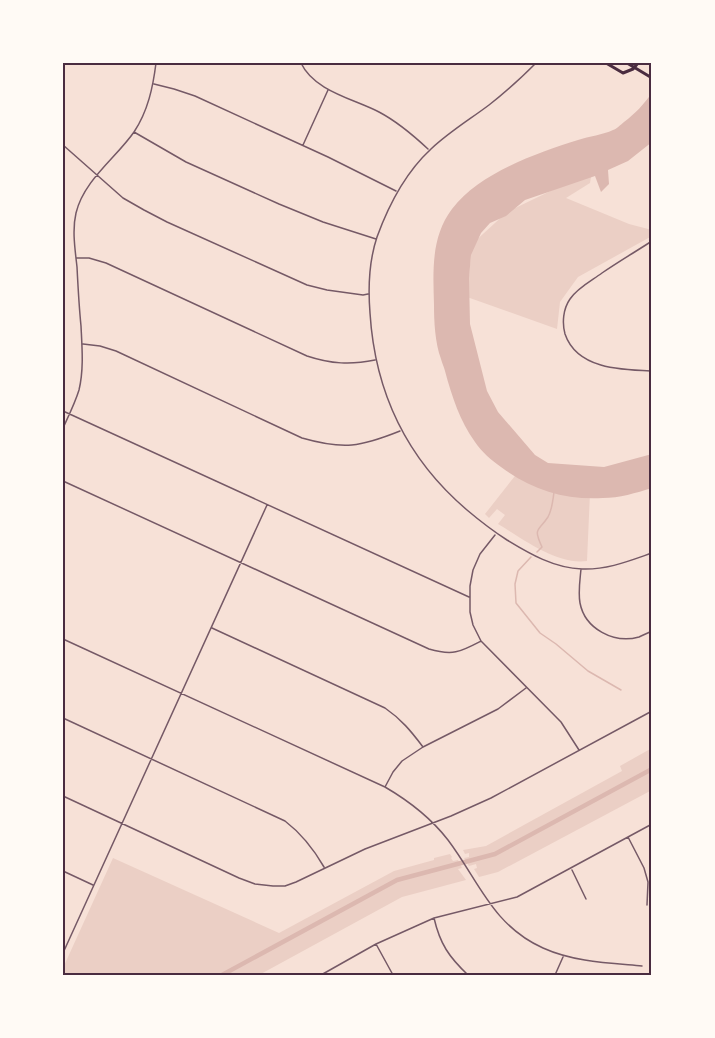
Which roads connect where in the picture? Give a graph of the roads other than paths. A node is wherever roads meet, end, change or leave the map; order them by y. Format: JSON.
{"nodes":[{"id":1,"x":156,"y":63,"type":"edge"},
{"id":2,"x":302,"y":63,"type":"edge"},
{"id":3,"x":536,"y":63,"type":"edge"},
{"id":4,"x":606,"y":63,"type":"edge"},
{"id":5,"x":627,"y":63,"type":"edge"},
{"id":6,"x":638,"y":63,"type":"edge"},
{"id":7,"x":652,"y":78,"type":"edge"},
{"id":8,"x":154,"y":84,"type":"junction"},
{"id":9,"x":329,"y":89,"type":"junction"},
{"id":10,"x":134,"y":132,"type":"junction"},
{"id":11,"x":63,"y":145,"type":"edge"},
{"id":12,"x":303,"y":146,"type":"junction"},
{"id":13,"x":429,"y":150,"type":"junction"},
{"id":14,"x":97,"y":176,"type":"junction"},
{"id":15,"x":397,"y":191,"type":"junction"},
{"id":16,"x":376,"y":239,"type":"junction"},
{"id":17,"x":652,"y":241,"type":"edge"},
{"id":18,"x":76,"y":258,"type":"junction"},
{"id":19,"x":369,"y":294,"type":"junction"},
{"id":20,"x":82,"y":344,"type":"junction"},
{"id":21,"x":376,"y":360,"type":"junction"},
{"id":22,"x":652,"y":370,"type":"edge"},
{"id":23,"x":63,"y":411,"type":"edge"},
{"id":24,"x":69,"y":414,"type":"junction"},
{"id":25,"x":63,"y":428,"type":"edge"},
{"id":26,"x":401,"y":431,"type":"junction"},
{"id":27,"x":63,"y":481,"type":"edge"},
{"id":28,"x":267,"y":505,"type":"junction"},
{"id":29,"x":496,"y":534,"type":"junction"},
{"id":30,"x":652,"y":553,"type":"edge"},
{"id":31,"x":241,"y":563,"type":"junction"},
{"id":32,"x":581,"y":569,"type":"junction"},
{"id":33,"x":469,"y":597,"type":"junction"},
{"id":34,"x":211,"y":628,"type":"junction"},
{"id":35,"x":652,"y":631,"type":"edge"},
{"id":36,"x":63,"y":639,"type":"edge"},
{"id":37,"x":481,"y":641,"type":"junction"},
{"id":38,"x":526,"y":687,"type":"junction"},
{"id":39,"x":182,"y":694,"type":"junction"},
{"id":40,"x":652,"y":711,"type":"edge"},
{"id":41,"x":63,"y":718,"type":"edge"},
{"id":42,"x":423,"y":747,"type":"junction"},
{"id":43,"x":580,"y":750,"type":"junction"},
{"id":44,"x":152,"y":759,"type":"junction"},
{"id":45,"x":385,"y":787,"type":"junction"},
{"id":46,"x":63,"y":796,"type":"edge"},
{"id":47,"x":433,"y":823,"type":"junction"},
{"id":48,"x":122,"y":824,"type":"junction"},
{"id":49,"x":652,"y":824,"type":"edge"},
{"id":50,"x":628,"y":837,"type":"junction"},
{"id":51,"x":324,"y":867,"type":"junction"},
{"id":52,"x":571,"y":869,"type":"junction"},
{"id":53,"x":63,"y":871,"type":"edge"},
{"id":54,"x":94,"y":885,"type":"junction"},
{"id":55,"x":586,"y":899,"type":"dead end"},
{"id":56,"x":490,"y":905,"type":"junction"},
{"id":57,"x":647,"y":905,"type":"dead end"},
{"id":58,"x":434,"y":918,"type":"junction"},
{"id":59,"x":376,"y":944,"type":"junction"},
{"id":60,"x":64,"y":946,"type":"edge"},
{"id":61,"x":63,"y":953,"type":"edge"},
{"id":62,"x":563,"y":956,"type":"junction"},
{"id":63,"x":642,"y":966,"type":"dead end"},
{"id":64,"x":321,"y":975,"type":"edge"},
{"id":65,"x":393,"y":975,"type":"edge"},
{"id":66,"x":468,"y":975,"type":"edge"},
{"id":67,"x":555,"y":975,"type":"edge"}],
"edges":[{"from":1,"to":8,"type":"street"},
{"from":2,"to":9,"type":"street"},
{"from":3,"to":13,"type":"street"},
{"from":4,"to":6,"type":"main road"},
{"from":5,"to":7,"type":"main road"},
{"from":8,"to":10,"type":"street"},
{"from":8,"to":12,"type":"street"},
{"from":9,"to":12,"type":"street"},
{"from":9,"to":13,"type":"street"},
{"from":10,"to":14,"type":"street"},
{"from":10,"to":16,"type":"street"},
{"from":11,"to":14,"type":"street"},
{"from":12,"to":15,"type":"street"},
{"from":13,"to":15,"type":"street"},
{"from":14,"to":18,"type":"street"},
{"from":14,"to":19,"type":"street"},
{"from":15,"to":16,"type":"street"},
{"from":16,"to":19,"type":"street"},
{"from":17,"to":22,"type":"street"},
{"from":18,"to":20,"type":"street"},
{"from":18,"to":21,"type":"street"},
{"from":19,"to":21,"type":"street"},
{"from":20,"to":24,"type":"street"},
{"from":20,"to":26,"type":"street"},
{"from":21,"to":26,"type":"street"},
{"from":23,"to":24,"type":"street"},
{"from":24,"to":25,"type":"street"},
{"from":24,"to":28,"type":"street"},
{"from":26,"to":29,"type":"street"},
{"from":27,"to":31,"type":"street"},
{"from":28,"to":31,"type":"street"},
{"from":28,"to":33,"type":"street"},
{"from":29,"to":32,"type":"street"},
{"from":29,"to":33,"type":"street"},
{"from":30,"to":32,"type":"street"},
{"from":31,"to":34,"type":"street"},
{"from":31,"to":37,"type":"street"},
{"from":32,"to":35,"type":"street"},
{"from":33,"to":37,"type":"street"},
{"from":34,"to":39,"type":"street"},
{"from":34,"to":42,"type":"street"},
{"from":36,"to":39,"type":"street"},
{"from":37,"to":38,"type":"street"},
{"from":38,"to":42,"type":"street"},
{"from":38,"to":43,"type":"street"},
{"from":39,"to":44,"type":"street"},
{"from":39,"to":45,"type":"street"},
{"from":40,"to":43,"type":"street"},
{"from":41,"to":44,"type":"street"},
{"from":42,"to":45,"type":"street"},
{"from":43,"to":47,"type":"street"},
{"from":44,"to":48,"type":"street"},
{"from":44,"to":51,"type":"street"},
{"from":45,"to":47,"type":"street"},
{"from":46,"to":48,"type":"street"},
{"from":47,"to":51,"type":"street"},
{"from":47,"to":56,"type":"street"},
{"from":48,"to":51,"type":"street"},
{"from":48,"to":54,"type":"street"},
{"from":49,"to":50,"type":"street"},
{"from":50,"to":52,"type":"street"},
{"from":50,"to":57,"type":"street"},
{"from":52,"to":55,"type":"street"},
{"from":52,"to":56,"type":"street"},
{"from":53,"to":54,"type":"street"},
{"from":54,"to":60,"type":"street"},
{"from":56,"to":58,"type":"street"},
{"from":56,"to":62,"type":"street"},
{"from":58,"to":59,"type":"street"},
{"from":58,"to":66,"type":"street"},
{"from":59,"to":64,"type":"street"},
{"from":59,"to":65,"type":"street"},
{"from":60,"to":61,"type":"street"},
{"from":62,"to":63,"type":"street"},
{"from":62,"to":67,"type":"street"}]}
